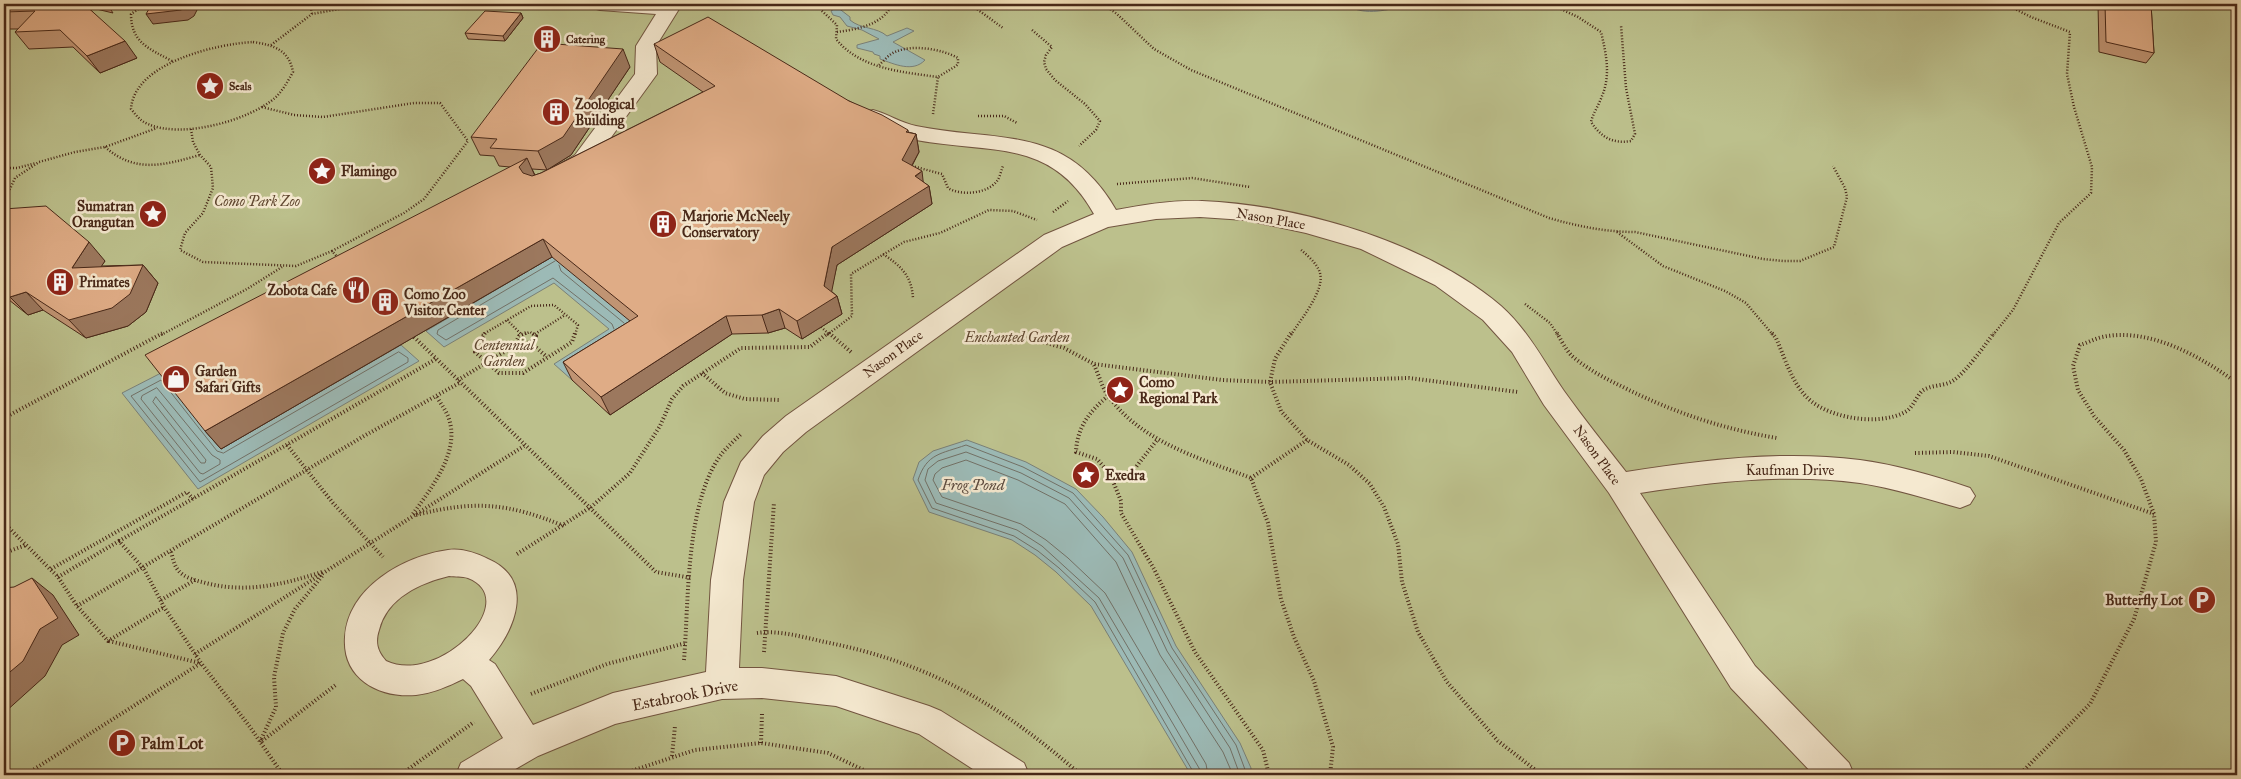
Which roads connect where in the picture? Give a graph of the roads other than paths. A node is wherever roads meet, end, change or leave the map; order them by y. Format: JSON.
{"nodes":[{"id":1,"x":600,"y":4,"type":"edge"},
{"id":2,"x":854,"y":108,"type":"edge"},
{"id":3,"x":549,"y":180,"type":"edge"},
{"id":4,"x":1109,"y":219,"type":"junction"},
{"id":5,"x":1619,"y":485,"type":"junction"},
{"id":6,"x":1960,"y":496,"type":"dead end"},
{"id":7,"x":465,"y":661,"type":"junction"},
{"id":8,"x":722,"y":684,"type":"junction"},
{"id":9,"x":526,"y":744,"type":"junction"},
{"id":10,"x":474,"y":775,"type":"edge"},
{"id":11,"x":1012,"y":775,"type":"edge"},
{"id":12,"x":1837,"y":775,"type":"edge"}],
"edges":[{"from":1,"to":3,"type":"street"},
{"from":2,"to":4,"type":"street"},
{"from":4,"to":5,"type":"street","name":"Nason Place"},
{"from":4,"to":8,"type":"street","name":"Nason Place"},
{"from":5,"to":6,"type":"street","name":"Kaufman Drive"},
{"from":5,"to":12,"type":"street","name":"Nason Place"},
{"from":7,"to":7,"type":"street"},
{"from":7,"to":9,"type":"street"},
{"from":8,"to":9,"type":"street","name":"Estabrook Drive"},
{"from":8,"to":11,"type":"street","name":"Estabrook Drive"},
{"from":9,"to":10,"type":"street","name":"Estabrook Drive"}]}
